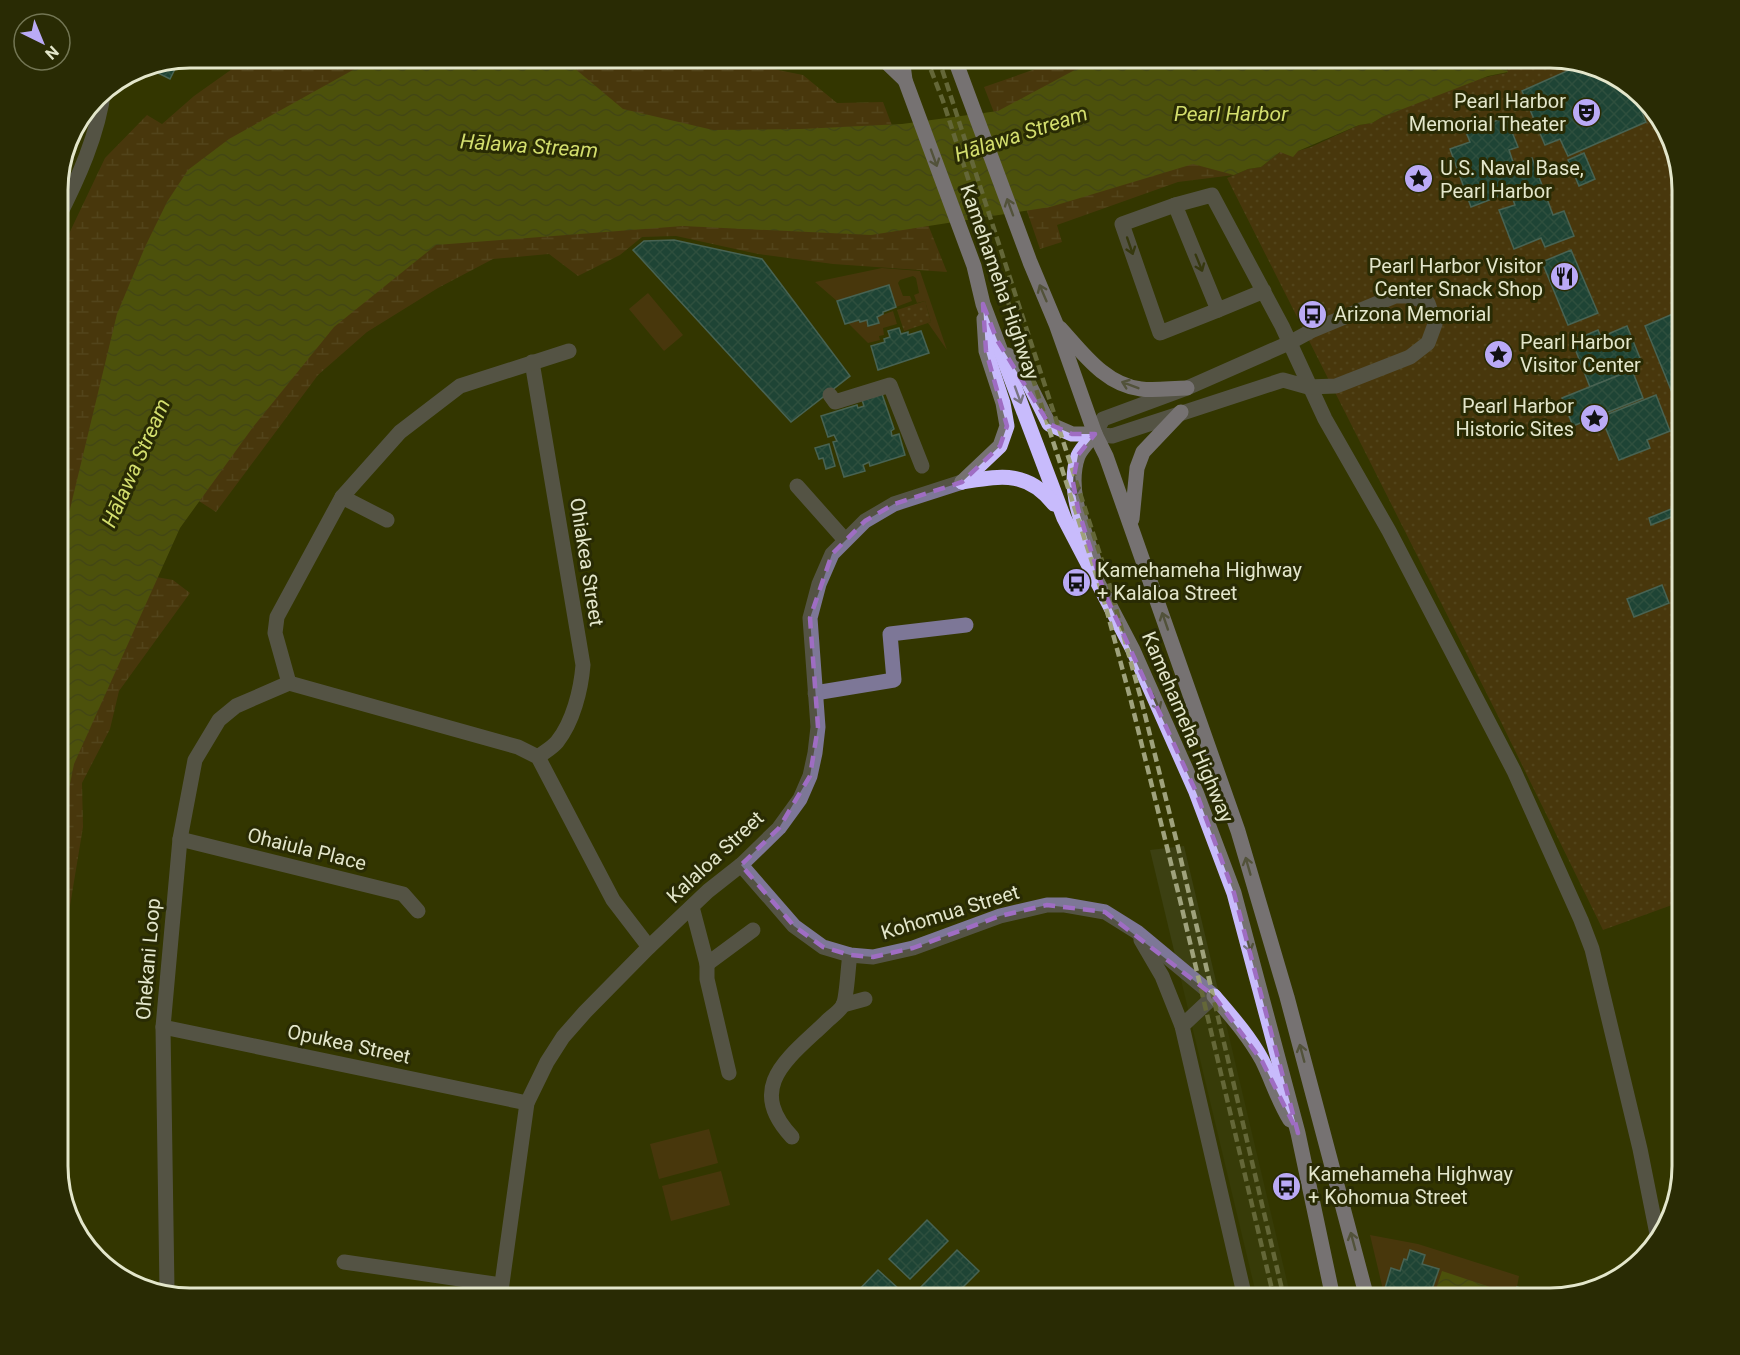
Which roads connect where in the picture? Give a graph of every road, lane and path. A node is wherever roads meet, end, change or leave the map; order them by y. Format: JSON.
{"nodes":[{"id":1,"x":892,"y":68,"type":"edge"},
{"id":2,"x":903,"y":68,"type":"edge"},
{"id":3,"x":959,"y":68,"type":"edge"},
{"id":4,"x":905,"y":80,"type":"junction"},
{"id":5,"x":100,"y":107,"type":"edge"},
{"id":6,"x":68,"y":198,"type":"edge"},
{"id":7,"x":1175,"y":205,"type":"junction"},
{"id":8,"x":1264,"y":291,"type":"junction"},
{"id":9,"x":982,"y":304,"type":"junction"},
{"id":10,"x":1218,"y":310,"type":"junction"},
{"id":11,"x":1056,"y":324,"type":"junction"},
{"id":12,"x":998,"y":340,"type":"junction"},
{"id":13,"x":1289,"y":343,"type":"junction"},
{"id":14,"x":569,"y":351,"type":"dead end"},
{"id":15,"x":532,"y":362,"type":"junction"},
{"id":16,"x":1308,"y":387,"type":"junction"},
{"id":17,"x":1187,"y":388,"type":"junction"},
{"id":18,"x":830,"y":395,"type":"dead end"},
{"id":19,"x":1181,"y":412,"type":"junction"},
{"id":20,"x":1095,"y":434,"type":"junction"},
{"id":21,"x":921,"y":466,"type":"dead end"},
{"id":22,"x":962,"y":482,"type":"junction"},
{"id":23,"x":797,"y":486,"type":"dead end"},
{"id":24,"x":342,"y":497,"type":"junction"},
{"id":25,"x":1064,"y":518,"type":"junction"},
{"id":26,"x":387,"y":520,"type":"dead end"},
{"id":27,"x":1131,"y":525,"type":"junction"},
{"id":28,"x":845,"y":540,"type":"junction"},
{"id":29,"x":1104,"y":592,"type":"junction"},
{"id":30,"x":966,"y":626,"type":"dead end"},
{"id":31,"x":289,"y":683,"type":"junction"},
{"id":32,"x":815,"y":693,"type":"junction"},
{"id":33,"x":538,"y":757,"type":"junction"},
{"id":34,"x":180,"y":839,"type":"junction"},
{"id":35,"x":741,"y":865,"type":"junction"},
{"id":36,"x":692,"y":907,"type":"junction"},
{"id":37,"x":418,"y":910,"type":"dead end"},
{"id":38,"x":753,"y":930,"type":"dead end"},
{"id":39,"x":1137,"y":932,"type":"junction"},
{"id":40,"x":649,"y":947,"type":"junction"},
{"id":41,"x":850,"y":955,"type":"junction"},
{"id":42,"x":706,"y":964,"type":"junction"},
{"id":43,"x":1214,"y":996,"type":"junction"},
{"id":44,"x":865,"y":999,"type":"dead end"},
{"id":45,"x":843,"y":1005,"type":"junction"},
{"id":46,"x":1182,"y":1026,"type":"junction"},
{"id":47,"x":163,"y":1027,"type":"junction"},
{"id":48,"x":729,"y":1073,"type":"dead end"},
{"id":49,"x":527,"y":1103,"type":"junction"},
{"id":50,"x":1298,"y":1133,"type":"junction"},
{"id":51,"x":792,"y":1137,"type":"dead end"},
{"id":52,"x":1656,"y":1227,"type":"edge"},
{"id":53,"x":344,"y":1262,"type":"dead end"},
{"id":54,"x":167,"y":1285,"type":"edge"},
{"id":55,"x":484,"y":1288,"type":"edge"},
{"id":56,"x":500,"y":1288,"type":"edge"},
{"id":57,"x":1243,"y":1288,"type":"edge"},
{"id":58,"x":1331,"y":1288,"type":"edge"},
{"id":59,"x":1364,"y":1288,"type":"edge"}],
"edges":[{"from":1,"to":4,"type":"main road"},
{"from":2,"to":4,"type":"main road","name":"Kamehameha Highway"},
{"from":11,"to":3,"type":"main road","name":"Kamehameha Highway","one_way":true},
{"from":4,"to":9,"type":"main road","name":"Kamehameha Highway","one_way":true},
{"from":5,"to":6,"type":"street"},
{"from":7,"to":8,"type":"street"},
{"from":7,"to":10,"type":"street","one_way":true},
{"from":7,"to":10,"type":"street","one_way":true},
{"from":8,"to":10,"type":"street"},
{"from":8,"to":13,"type":"street"},
{"from":9,"to":12,"type":"main road","name":"Kamehameha Highway"},
{"from":9,"to":22,"type":"main road"},
{"from":17,"to":11,"type":"main road","one_way":true},
{"from":11,"to":20,"type":"main road","name":"Kamehameha Highway"},
{"from":12,"to":20,"type":"main road"},
{"from":12,"to":25,"type":"main road","name":"Kamehameha Highway","one_way":true},
{"from":13,"to":16,"type":"street"},
{"from":13,"to":16,"type":"street"},
{"from":13,"to":17,"type":"street"},
{"from":14,"to":15,"type":"street"},
{"from":15,"to":24,"type":"street"},
{"from":15,"to":33,"type":"street","name":"Ohiakea Street"},
{"from":16,"to":19,"type":"street"},
{"from":16,"to":52,"type":"street"},
{"from":17,"to":20,"type":"street"},
{"from":18,"to":21,"type":"street"},
{"from":19,"to":20,"type":"street"},
{"from":19,"to":27,"type":"main road"},
{"from":20,"to":27,"type":"main road","name":"Kamehameha Highway"},
{"from":20,"to":29,"type":"main road","one_way":true},
{"from":22,"to":25,"type":"main road"},
{"from":22,"to":28,"type":"street","name":"Kalaloa Street"},
{"from":23,"to":28,"type":"street"},
{"from":24,"to":26,"type":"street"},
{"from":24,"to":31,"type":"street"},
{"from":25,"to":29,"type":"main road","name":"Kamehameha Highway"},
{"from":59,"to":27,"type":"main road","name":"Kamehameha Highway","one_way":true},
{"from":28,"to":32,"type":"street","name":"Kalaloa Street"},
{"from":29,"to":50,"type":"main road","name":"Kamehameha Highway","one_way":true},
{"from":30,"to":32,"type":"street"},
{"from":31,"to":33,"type":"street"},
{"from":31,"to":34,"type":"street","name":"Ohekani Loop"},
{"from":32,"to":35,"type":"street","name":"Kalaloa Street"},
{"from":33,"to":40,"type":"street"},
{"from":34,"to":37,"type":"street","name":"Ohaiula Place"},
{"from":34,"to":47,"type":"street","name":"Ohekani Loop"},
{"from":35,"to":36,"type":"street","name":"Kalaloa Street"},
{"from":35,"to":41,"type":"street","name":"Kohomua Street"},
{"from":36,"to":40,"type":"street","name":"Kalaloa Street"},
{"from":36,"to":42,"type":"street"},
{"from":38,"to":42,"type":"street"},
{"from":39,"to":41,"type":"street","name":"Kohomua Street"},
{"from":39,"to":43,"type":"street","name":"Kohomua Street"},
{"from":39,"to":46,"type":"street"},
{"from":40,"to":49,"type":"street","name":"Kalaloa Street"},
{"from":41,"to":45,"type":"street"},
{"from":42,"to":48,"type":"street"},
{"from":43,"to":46,"type":"street"},
{"from":43,"to":50,"type":"main road"},
{"from":44,"to":45,"type":"street"},
{"from":45,"to":51,"type":"street"},
{"from":46,"to":57,"type":"street"},
{"from":47,"to":49,"type":"street","name":"Opukea Street"},
{"from":47,"to":54,"type":"street","name":"Ohekani Loop"},
{"from":49,"to":56,"type":"street","name":"Kalaloa Street"},
{"from":50,"to":58,"type":"main road","name":"Kamehameha Highway"},
{"from":53,"to":55,"type":"street"}]}
